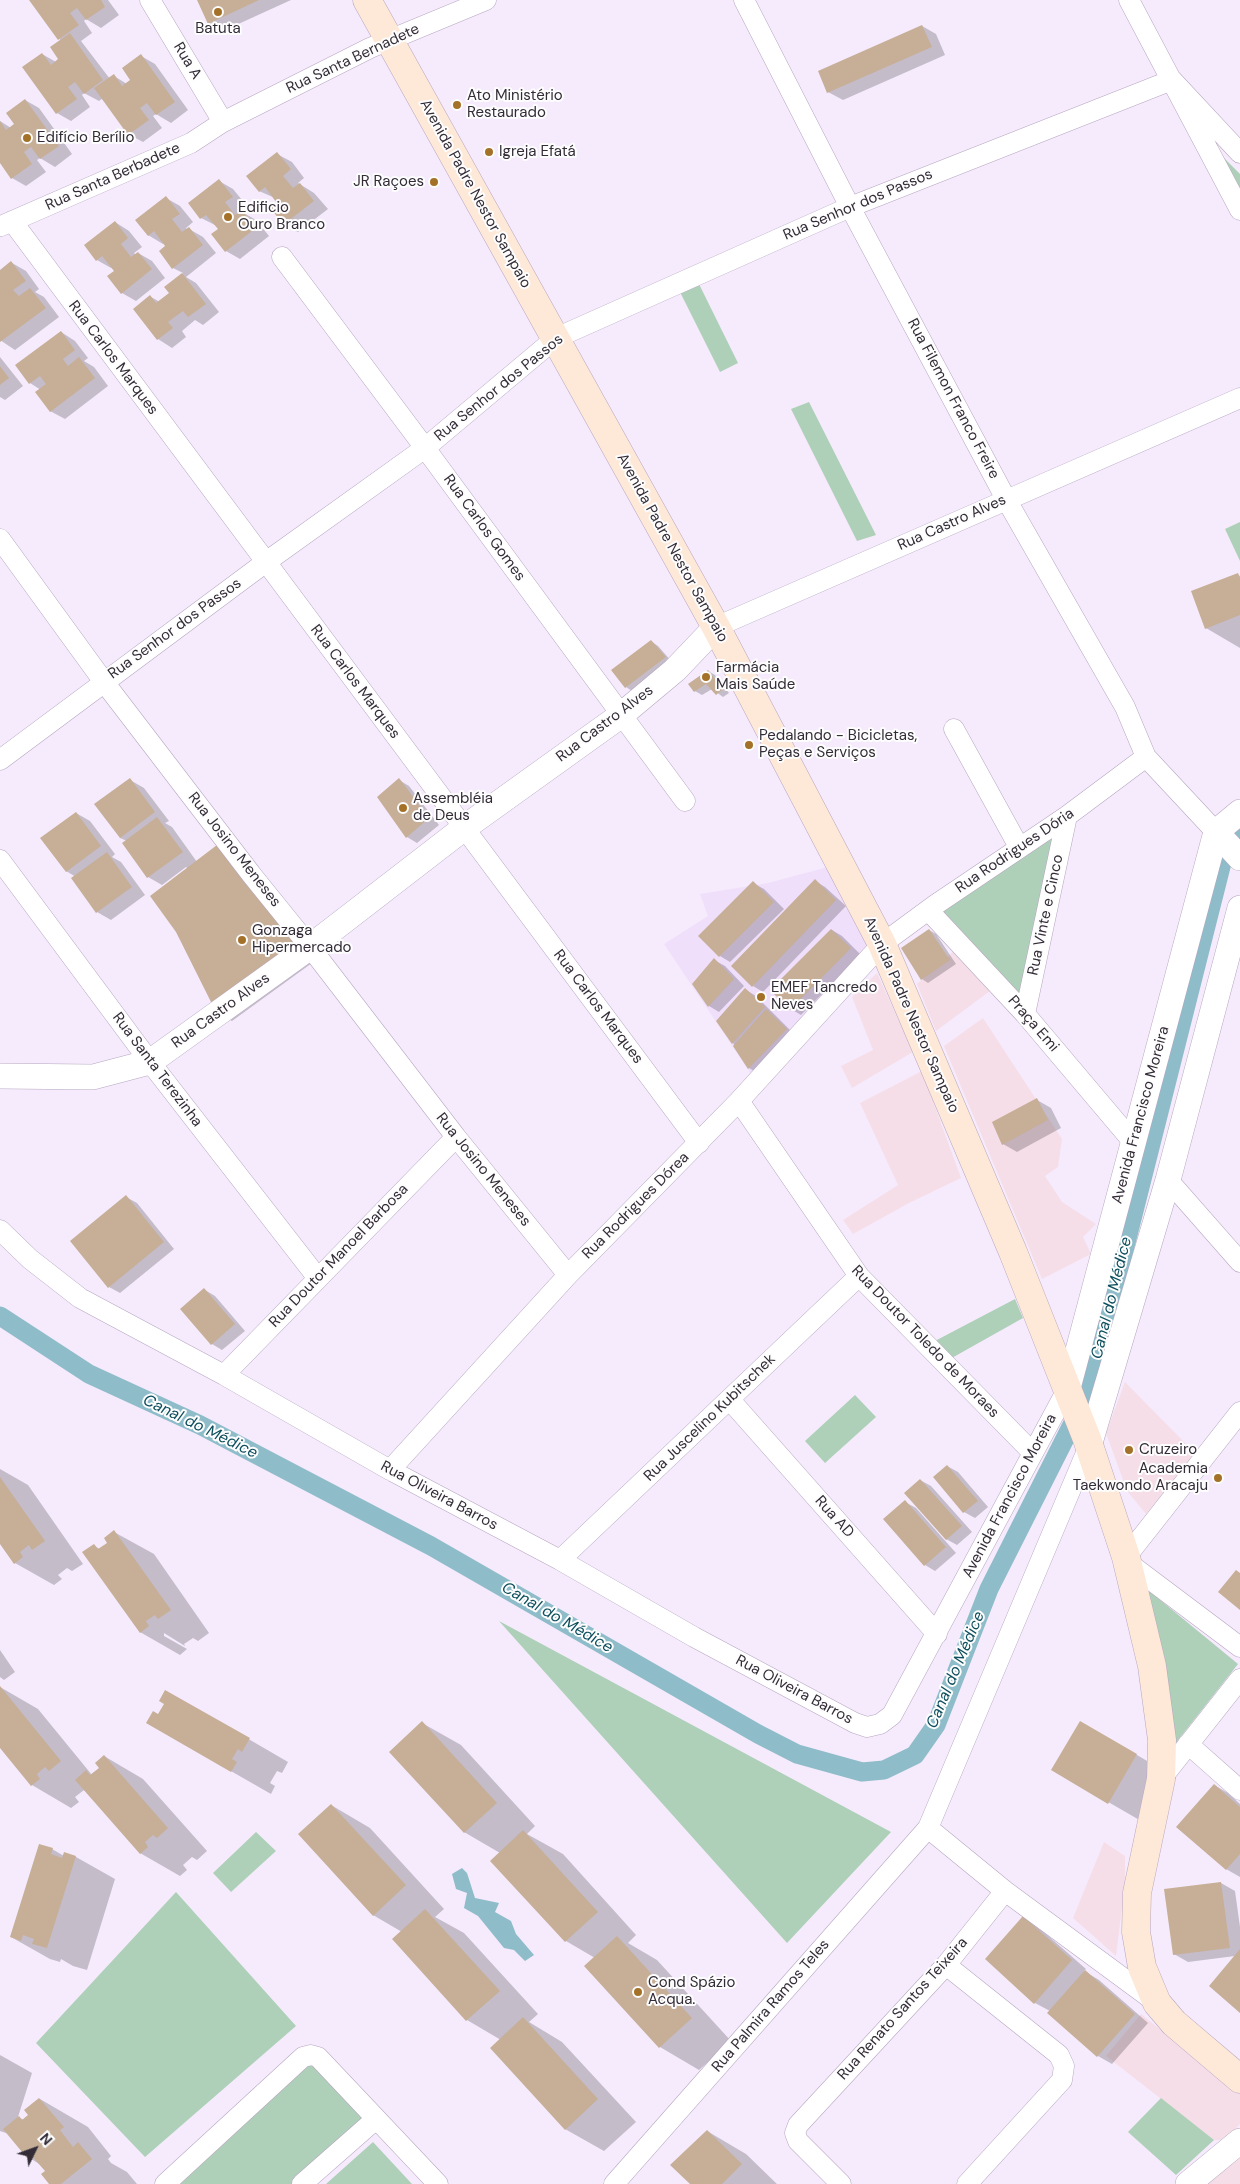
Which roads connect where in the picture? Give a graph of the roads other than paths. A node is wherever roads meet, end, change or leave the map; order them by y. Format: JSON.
{"nodes":[{"id":1,"x":150,"y":0,"type":"edge"},
{"id":2,"x":367,"y":0,"type":"edge"},
{"id":3,"x":486,"y":0,"type":"edge"},
{"id":4,"x":744,"y":0,"type":"edge"},
{"id":5,"x":1129,"y":0,"type":"edge"},
{"id":6,"x":389,"y":41,"type":"junction"},
{"id":7,"x":1172,"y":80,"type":"junction"},
{"id":8,"x":223,"y":122,"type":"junction"},
{"id":9,"x":1240,"y":153,"type":"edge"},
{"id":10,"x":850,"y":206,"type":"junction"},
{"id":11,"x":1240,"y":210,"type":"edge"},
{"id":12,"x":6,"y":224,"type":"edge"},
{"id":13,"x":282,"y":257,"type":"dead end"},
{"id":14,"x":556,"y":338,"type":"junction"},
{"id":15,"x":1240,"y":398,"type":"edge"},
{"id":16,"x":425,"y":448,"type":"junction"},
{"id":17,"x":1006,"y":499,"type":"junction"},
{"id":18,"x":0,"y":538,"type":"edge"},
{"id":19,"x":266,"y":562,"type":"junction"},
{"id":20,"x":716,"y":628,"type":"junction"},
{"id":21,"x":104,"y":682,"type":"junction"},
{"id":22,"x":620,"y":716,"type":"junction"},
{"id":23,"x":954,"y":729,"type":"dead end"},
{"id":24,"x":1146,"y":757,"type":"junction"},
{"id":25,"x":0,"y":760,"type":"edge"},
{"id":26,"x":685,"y":801,"type":"dead end"},
{"id":27,"x":1240,"y":812,"type":"edge"},
{"id":28,"x":1067,"y":816,"type":"junction"},
{"id":29,"x":464,"y":828,"type":"junction"},
{"id":30,"x":1217,"y":834,"type":"junction"},
{"id":31,"x":1019,"y":847,"type":"junction"},
{"id":32,"x":1240,"y":858,"type":"edge"},
{"id":33,"x":0,"y":860,"type":"edge"},
{"id":34,"x":1240,"y":908,"type":"edge"},
{"id":35,"x":928,"y":910,"type":"junction"},
{"id":36,"x":882,"y":944,"type":"junction"},
{"id":37,"x":310,"y":947,"type":"junction"},
{"id":38,"x":1025,"y":1014,"type":"junction"},
{"id":39,"x":150,"y":1062,"type":"junction"},
{"id":40,"x":0,"y":1076,"type":"edge"},
{"id":41,"x":739,"y":1102,"type":"junction"},
{"id":42,"x":456,"y":1137,"type":"junction"},
{"id":43,"x":699,"y":1143,"type":"junction"},
{"id":44,"x":1134,"y":1143,"type":"junction"},
{"id":45,"x":1168,"y":1180,"type":"junction"},
{"id":46,"x":0,"y":1230,"type":"edge"},
{"id":47,"x":1240,"y":1262,"type":"edge"},
{"id":48,"x":568,"y":1275,"type":"junction"},
{"id":49,"x":859,"y":1276,"type":"junction"},
{"id":50,"x":318,"y":1277,"type":"junction"},
{"id":51,"x":224,"y":1375,"type":"junction"},
{"id":52,"x":1070,"y":1391,"type":"junction"},
{"id":53,"x":730,"y":1400,"type":"junction"},
{"id":54,"x":1240,"y":1412,"type":"edge"},
{"id":55,"x":1088,"y":1442,"type":"junction"},
{"id":56,"x":1033,"y":1453,"type":"junction"},
{"id":57,"x":390,"y":1470,"type":"junction"},
{"id":58,"x":560,"y":1560,"type":"junction"},
{"id":59,"x":1126,"y":1560,"type":"junction"},
{"id":60,"x":937,"y":1634,"type":"junction"},
{"id":61,"x":1240,"y":1647,"type":"edge"},
{"id":62,"x":1240,"y":1679,"type":"edge"},
{"id":63,"x":892,"y":1715,"type":"joint"},
{"id":64,"x":1188,"y":1744,"type":"junction"},
{"id":65,"x":1160,"y":1779,"type":"junction"},
{"id":66,"x":1240,"y":1790,"type":"edge"},
{"id":67,"x":928,"y":1828,"type":"junction"},
{"id":68,"x":1005,"y":1891,"type":"junction"},
{"id":69,"x":946,"y":1965,"type":"junction"},
{"id":70,"x":1157,"y":2002,"type":"junction"},
{"id":71,"x":1240,"y":2079,"type":"edge"},
{"id":72,"x":376,"y":2119,"type":"junction"},
{"id":73,"x":1240,"y":2140,"type":"edge"},
{"id":74,"x":165,"y":2184,"type":"edge"},
{"id":75,"x":302,"y":2184,"type":"edge"},
{"id":76,"x":438,"y":2184,"type":"edge"},
{"id":77,"x":614,"y":2184,"type":"edge"},
{"id":78,"x":841,"y":2184,"type":"edge"},
{"id":79,"x":967,"y":2184,"type":"edge"},
{"id":80,"x":1188,"y":2184,"type":"edge"}],
"edges":[{"from":1,"to":8,"type":"street","name":"Rua A"},
{"from":2,"to":6,"type":"main road","name":"Avenida Padre Nestor Sampaio"},
{"from":3,"to":6,"type":"street","name":"Rua Santa Bernadete"},
{"from":4,"to":10,"type":"street","name":"Rua Filemon Franco Freire"},
{"from":5,"to":7,"type":"street"},
{"from":6,"to":8,"type":"street","name":"Rua Santa Bernadete"},
{"from":6,"to":14,"type":"main road","name":"Avenida Padre Nestor Sampaio"},
{"from":7,"to":9,"type":"street"},
{"from":7,"to":10,"type":"street","name":"Rua Senhor dos Passos"},
{"from":7,"to":11,"type":"street"},
{"from":8,"to":12,"type":"street","name":"Rua Santa Berbadete"},
{"from":10,"to":14,"type":"street","name":"Rua Senhor dos Passos"},
{"from":10,"to":17,"type":"street","name":"Rua Filemon Franco Freire"},
{"from":12,"to":19,"type":"street","name":"Rua Carlos Marques"},
{"from":13,"to":16,"type":"street","name":"Rua Carlos Gomes"},
{"from":14,"to":16,"type":"street","name":"Rua Senhor dos Passos"},
{"from":14,"to":20,"type":"main road","name":"Avenida Padre Nestor Sampaio"},
{"from":15,"to":17,"type":"street","name":"Rua Castro Alves"},
{"from":16,"to":19,"type":"street","name":"Rua Senhor dos Passos"},
{"from":16,"to":22,"type":"street","name":"Rua Carlos Gomes"},
{"from":17,"to":20,"type":"street","name":"Rua Castro Alves"},
{"from":17,"to":24,"type":"street","name":"Rua Filemon Franco Freire"},
{"from":18,"to":21,"type":"street","name":"Rua Josino Meneses"},
{"from":19,"to":21,"type":"street","name":"Rua Senhor dos Passos"},
{"from":19,"to":29,"type":"street","name":"Rua Carlos Marques"},
{"from":20,"to":22,"type":"street","name":"Rua Castro Alves"},
{"from":20,"to":36,"type":"main road","name":"Avenida Padre Nestor Sampaio"},
{"from":21,"to":25,"type":"street","name":"Rua Senhor dos Passos"},
{"from":21,"to":37,"type":"street","name":"Rua Josino Meneses"},
{"from":22,"to":26,"type":"street","name":"Rua Carlos Gomes"},
{"from":22,"to":29,"type":"street","name":"Rua Castro Alves"},
{"from":23,"to":31,"type":"street"},
{"from":24,"to":28,"type":"street","name":"Rua Rodrigues Dória"},
{"from":24,"to":30,"type":"street","name":"Rua Filemon Franco Freire"},
{"from":27,"to":30,"type":"street"},
{"from":28,"to":31,"type":"street","name":"Rua Rodrigues Dória"},
{"from":28,"to":38,"type":"street","name":"Rua Vinte e Cinco"},
{"from":29,"to":37,"type":"street","name":"Rua Castro Alves"},
{"from":29,"to":43,"type":"street","name":"Rua Carlos Marques"},
{"from":30,"to":32,"type":"street"},
{"from":30,"to":44,"type":"street","name":"Avenida Francisco Moreira"},
{"from":31,"to":35,"type":"street","name":"Rua Rodrigues Dória"},
{"from":33,"to":39,"type":"street","name":"Rua Santa Terezinha"},
{"from":34,"to":45,"type":"street"},
{"from":35,"to":36,"type":"street","name":"Rua Rodrigues Dória"},
{"from":35,"to":38,"type":"street","name":"Praça Emi"},
{"from":36,"to":41,"type":"street","name":"Rua Rodrigues Dórea"},
{"from":36,"to":52,"type":"main road","name":"Avenida Padre Nestor Sampaio"},
{"from":37,"to":39,"type":"street","name":"Rua Castro Alves"},
{"from":37,"to":42,"type":"street","name":"Rua Josino Meneses"},
{"from":38,"to":44,"type":"street","name":"Praça Emi"},
{"from":39,"to":40,"type":"street","name":"Rua Castro Alves"},
{"from":39,"to":50,"type":"street","name":"Rua Santa Terezinha"},
{"from":41,"to":43,"type":"street","name":"Rua Rodrigues Dórea"},
{"from":41,"to":49,"type":"street","name":"Rua Doutor Toledo de Moraes"},
{"from":42,"to":48,"type":"street","name":"Rua Josino Meneses"},
{"from":42,"to":50,"type":"street","name":"Rua Doutor Manoel Barbosa"},
{"from":43,"to":48,"type":"street","name":"Rua Rodrigues Dórea"},
{"from":44,"to":52,"type":"street","name":"Avenida Francisco Moreira"},
{"from":45,"to":47,"type":"street"},
{"from":45,"to":55,"type":"street"},
{"from":46,"to":51,"type":"street","name":"Rua Oliveira Barros"},
{"from":48,"to":57,"type":"street","name":"Rua Rodrigues Dórea"},
{"from":49,"to":53,"type":"street","name":"Rua Juscelino Kubitschek"},
{"from":49,"to":56,"type":"street","name":"Rua Doutor Toledo de Moraes"},
{"from":50,"to":51,"type":"street","name":"Rua Doutor Manoel Barbosa"},
{"from":51,"to":57,"type":"street","name":"Rua Oliveira Barros"},
{"from":52,"to":55,"type":"main road","name":"Avenida Padre Nestor Sampaio"},
{"from":52,"to":56,"type":"street","name":"Avenida Francisco Moreira"},
{"from":53,"to":58,"type":"street","name":"Rua Juscelino Kubitschek"},
{"from":53,"to":60,"type":"street","name":"Rua AD"},
{"from":54,"to":59,"type":"street"},
{"from":55,"to":59,"type":"main road","name":"Avenida Padre Nestor Sampaio"},
{"from":55,"to":67,"type":"street"},
{"from":56,"to":60,"type":"street","name":"Avenida Francisco Moreira"},
{"from":57,"to":58,"type":"street","name":"Rua Oliveira Barros"},
{"from":58,"to":63,"type":"street","name":"Rua Oliveira Barros"},
{"from":59,"to":61,"type":"street"},
{"from":59,"to":65,"type":"main road","name":"Avenida Padre Nestor Sampaio"},
{"from":60,"to":63,"type":"street","name":"Avenida Francisco Moreira"},
{"from":62,"to":64,"type":"street"},
{"from":64,"to":65,"type":"street"},
{"from":64,"to":66,"type":"street"},
{"from":65,"to":70,"type":"main road","name":"Avenida Padre Nestor Sampaio"},
{"from":67,"to":68,"type":"street"},
{"from":67,"to":77,"type":"street","name":"Rua Palmira Ramos Teles"},
{"from":68,"to":69,"type":"street","name":"Rua Renato Santos Teixeira"},
{"from":68,"to":70,"type":"street"},
{"from":69,"to":78,"type":"street","name":"Rua Renato Santos Teixeira"},
{"from":69,"to":79,"type":"street","name":"Rua Renato Santos Teixeira"},
{"from":70,"to":71,"type":"main road","name":"Avenida Padre Nestor Sampaio"},
{"from":72,"to":74,"type":"street"},
{"from":72,"to":75,"type":"street"},
{"from":72,"to":76,"type":"street"},
{"from":73,"to":80,"type":"street"}]}
